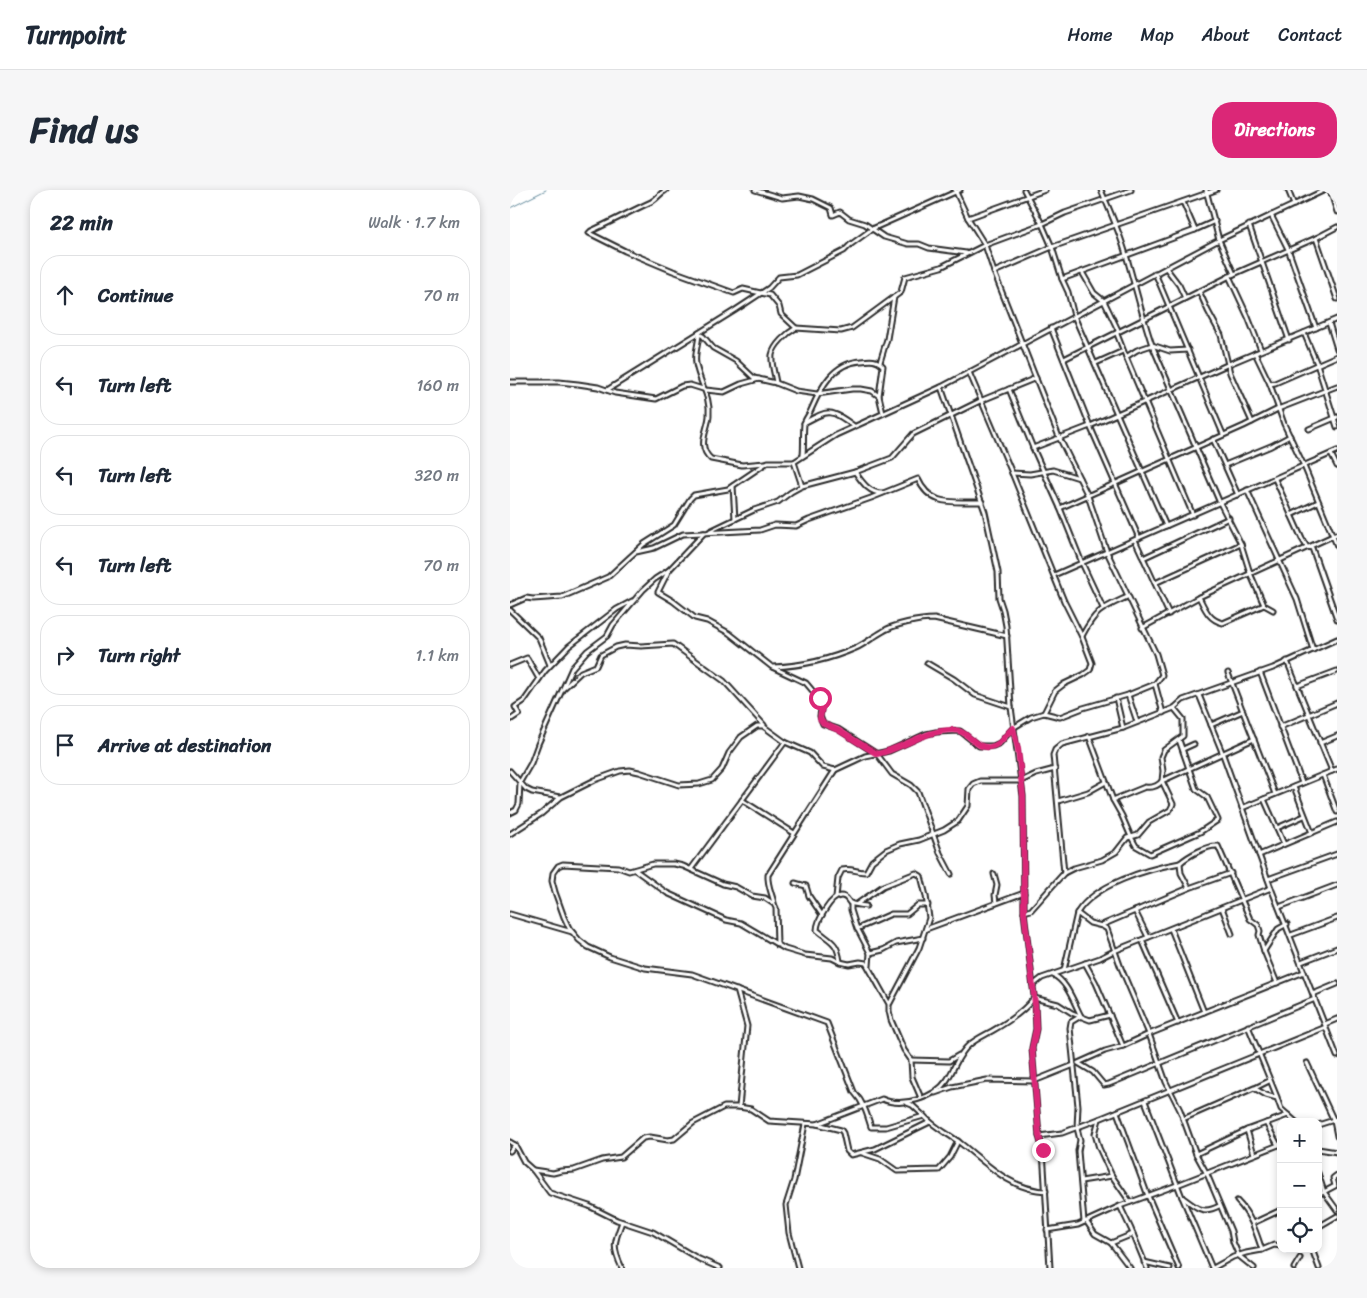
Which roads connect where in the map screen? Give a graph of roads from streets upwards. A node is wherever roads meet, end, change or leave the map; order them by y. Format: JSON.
{"nodes":[{"id":1,"x":666,"y":190,"type":"edge"},
{"id":2,"x":755,"y":190,"type":"edge"},
{"id":3,"x":960,"y":190,"type":"edge"},
{"id":4,"x":1024,"y":190,"type":"edge"},
{"id":5,"x":1045,"y":190,"type":"edge"},
{"id":6,"x":1101,"y":190,"type":"edge"},
{"id":7,"x":1130,"y":190,"type":"edge"},
{"id":8,"x":1216,"y":190,"type":"edge"},
{"id":9,"x":1288,"y":190,"type":"edge"},
{"id":10,"x":1325,"y":190,"type":"edge"},
{"id":11,"x":1330,"y":190,"type":"edge"},
{"id":12,"x":955,"y":191,"type":"edge"},
{"id":13,"x":1206,"y":192,"type":"edge"},
{"id":14,"x":1027,"y":197,"type":"junction"},
{"id":15,"x":1104,"y":198,"type":"junction"},
{"id":16,"x":1183,"y":202,"type":"junction"},
{"id":17,"x":1294,"y":205,"type":"junction"},
{"id":18,"x":1337,"y":212,"type":"edge"},
{"id":19,"x":1271,"y":215,"type":"junction"},
{"id":20,"x":968,"y":218,"type":"junction"},
{"id":21,"x":1215,"y":221,"type":"junction"},
{"id":22,"x":1042,"y":224,"type":"junction"},
{"id":23,"x":1116,"y":225,"type":"junction"},
{"id":24,"x":1249,"y":226,"type":"junction"},
{"id":25,"x":1337,"y":227,"type":"edge"},
{"id":26,"x":872,"y":229,"type":"junction"},
{"id":27,"x":1195,"y":230,"type":"junction"},
{"id":28,"x":1316,"y":238,"type":"junction"},
{"id":29,"x":1219,"y":240,"type":"junction"},
{"id":30,"x":985,"y":245,"type":"junction"},
{"id":31,"x":1052,"y":247,"type":"junction"},
{"id":32,"x":1288,"y":249,"type":"junction"},
{"id":33,"x":966,"y":254,"type":"junction"},
{"id":34,"x":1126,"y":254,"type":"junction"},
{"id":35,"x":1262,"y":261,"type":"junction"},
{"id":36,"x":1166,"y":268,"type":"junction"},
{"id":37,"x":994,"y":272,"type":"junction"},
{"id":38,"x":1082,"y":272,"type":"junction"},
{"id":39,"x":1155,"y":273,"type":"junction"},
{"id":40,"x":1234,"y":274,"type":"junction"},
{"id":41,"x":1229,"y":276,"type":"junction"},
{"id":42,"x":1062,"y":278,"type":"junction"},
{"id":43,"x":1134,"y":284,"type":"junction"},
{"id":44,"x":1198,"y":291,"type":"junction"},
{"id":45,"x":761,"y":292,"type":"junction"},
{"id":46,"x":894,"y":297,"type":"junction"},
{"id":47,"x":1185,"y":298,"type":"junction"},
{"id":48,"x":1337,"y":299,"type":"edge"},
{"id":49,"x":1104,"y":301,"type":"junction"},
{"id":50,"x":1168,"y":306,"type":"junction"},
{"id":51,"x":1074,"y":316,"type":"junction"},
{"id":52,"x":1337,"y":319,"type":"edge"},
{"id":53,"x":1143,"y":320,"type":"junction"},
{"id":54,"x":1328,"y":323,"type":"junction"},
{"id":55,"x":796,"y":328,"type":"junction"},
{"id":56,"x":1051,"y":328,"type":"junction"},
{"id":57,"x":1316,"y":328,"type":"junction"},
{"id":58,"x":1304,"y":333,"type":"junction"},
{"id":59,"x":699,"y":334,"type":"junction"},
{"id":60,"x":1117,"y":334,"type":"junction"},
{"id":61,"x":1289,"y":340,"type":"junction"},
{"id":62,"x":1022,"y":344,"type":"junction"},
{"id":63,"x":1152,"y":345,"type":"junction"},
{"id":64,"x":1090,"y":347,"type":"junction"},
{"id":65,"x":1337,"y":349,"type":"edge"},
{"id":66,"x":1188,"y":350,"type":"junction"},
{"id":67,"x":1261,"y":350,"type":"junction"},
{"id":68,"x":1123,"y":351,"type":"junction"},
{"id":69,"x":1255,"y":353,"type":"junction"},
{"id":70,"x":1337,"y":356,"type":"edge"},
{"id":71,"x":1126,"y":358,"type":"junction"},
{"id":72,"x":1064,"y":359,"type":"junction"},
{"id":73,"x":880,"y":362,"type":"junction"},
{"id":74,"x":1096,"y":363,"type":"junction"},
{"id":75,"x":1229,"y":364,"type":"junction"},
{"id":76,"x":1317,"y":364,"type":"junction"},
{"id":77,"x":969,"y":372,"type":"junction"},
{"id":78,"x":1036,"y":378,"type":"junction"},
{"id":79,"x":1200,"y":378,"type":"junction"},
{"id":80,"x":759,"y":379,"type":"junction"},
{"id":81,"x":510,"y":382,"type":"edge"},
{"id":82,"x":776,"y":383,"type":"junction"},
{"id":83,"x":1270,"y":384,"type":"junction"},
{"id":84,"x":1337,"y":386,"type":"edge"},
{"id":85,"x":941,"y":387,"type":"junction"},
{"id":86,"x":1009,"y":389,"type":"junction"},
{"id":87,"x":607,"y":390,"type":"junction"},
{"id":88,"x":706,"y":390,"type":"junction"},
{"id":89,"x":1172,"y":390,"type":"junction"},
{"id":90,"x":1326,"y":390,"type":"junction"},
{"id":91,"x":817,"y":394,"type":"junction"},
{"id":92,"x":880,"y":396,"type":"junction"},
{"id":93,"x":980,"y":401,"type":"junction"},
{"id":94,"x":1145,"y":402,"type":"junction"},
{"id":95,"x":1278,"y":409,"type":"junction"},
{"id":96,"x":883,"y":414,"type":"junction"},
{"id":97,"x":1118,"y":414,"type":"junction"},
{"id":98,"x":952,"y":416,"type":"junction"},
{"id":99,"x":1336,"y":417,"type":"edge"},
{"id":100,"x":1252,"y":422,"type":"junction"},
{"id":101,"x":804,"y":423,"type":"junction"},
{"id":102,"x":854,"y":426,"type":"junction"},
{"id":103,"x":1090,"y":426,"type":"junction"},
{"id":104,"x":1337,"y":426,"type":"edge"},
{"id":105,"x":1308,"y":429,"type":"dead end"},
{"id":106,"x":1223,"y":434,"type":"junction"},
{"id":107,"x":1290,"y":436,"type":"junction"},
{"id":108,"x":1059,"y":437,"type":"junction"},
{"id":109,"x":1213,"y":439,"type":"junction"},
{"id":110,"x":1197,"y":446,"type":"junction"},
{"id":111,"x":1033,"y":448,"type":"junction"},
{"id":112,"x":1337,"y":451,"type":"edge"},
{"id":113,"x":1331,"y":454,"type":"junction"},
{"id":114,"x":803,"y":456,"type":"junction"},
{"id":115,"x":1169,"y":458,"type":"junction"},
{"id":116,"x":768,"y":462,"type":"junction"},
{"id":117,"x":794,"y":462,"type":"junction"},
{"id":118,"x":1225,"y":465,"type":"junction"},
{"id":119,"x":1304,"y":466,"type":"junction"},
{"id":120,"x":1337,"y":466,"type":"edge"},
{"id":121,"x":1142,"y":471,"type":"junction"},
{"id":122,"x":856,"y":472,"type":"junction"},
{"id":123,"x":1044,"y":472,"type":"junction"},
{"id":124,"x":1012,"y":473,"type":"junction"},
{"id":125,"x":1080,"y":478,"type":"junction"},
{"id":126,"x":1275,"y":478,"type":"junction"},
{"id":127,"x":1115,"y":483,"type":"junction"},
{"id":128,"x":733,"y":486,"type":"junction"},
{"id":129,"x":802,"y":486,"type":"junction"},
{"id":130,"x":894,"y":489,"type":"junction"},
{"id":131,"x":1248,"y":490,"type":"junction"},
{"id":132,"x":1238,"y":495,"type":"junction"},
{"id":133,"x":1088,"y":496,"type":"junction"},
{"id":134,"x":982,"y":502,"type":"junction"},
{"id":135,"x":1318,"y":502,"type":"junction"},
{"id":136,"x":1220,"y":503,"type":"junction"},
{"id":137,"x":1060,"y":508,"type":"junction"},
{"id":138,"x":1193,"y":515,"type":"junction"},
{"id":139,"x":1291,"y":515,"type":"junction"},
{"id":140,"x":1229,"y":518,"type":"junction"},
{"id":141,"x":735,"y":519,"type":"junction"},
{"id":142,"x":1166,"y":526,"type":"junction"},
{"id":143,"x":709,"y":532,"type":"junction"},
{"id":144,"x":704,"y":533,"type":"junction"},
{"id":145,"x":1337,"y":534,"type":"edge"},
{"id":146,"x":1332,"y":536,"type":"junction"},
{"id":147,"x":1137,"y":539,"type":"junction"},
{"id":148,"x":1241,"y":544,"type":"junction"},
{"id":149,"x":1307,"y":546,"type":"junction"},
{"id":150,"x":1337,"y":546,"type":"edge"},
{"id":151,"x":1107,"y":552,"type":"junction"},
{"id":152,"x":635,"y":553,"type":"junction"},
{"id":153,"x":1143,"y":558,"type":"junction"},
{"id":154,"x":1280,"y":560,"type":"junction"},
{"id":155,"x":1082,"y":564,"type":"junction"},
{"id":156,"x":669,"y":570,"type":"junction"},
{"id":157,"x":1250,"y":573,"type":"junction"},
{"id":158,"x":1054,"y":576,"type":"junction"},
{"id":159,"x":1155,"y":583,"type":"junction"},
{"id":160,"x":1127,"y":596,"type":"junction"},
{"id":161,"x":1198,"y":597,"type":"junction"},
{"id":162,"x":634,"y":600,"type":"junction"},
{"id":163,"x":510,"y":605,"type":"edge"},
{"id":164,"x":1264,"y":605,"type":"junction"},
{"id":165,"x":1103,"y":608,"type":"junction"},
{"id":166,"x":510,"y":610,"type":"edge"},
{"id":167,"x":1273,"y":610,"type":"dead end"},
{"id":168,"x":1169,"y":614,"type":"junction"},
{"id":169,"x":1337,"y":619,"type":"edge"},
{"id":170,"x":1142,"y":628,"type":"junction"},
{"id":171,"x":1007,"y":636,"type":"junction"},
{"id":172,"x":1082,"y":637,"type":"junction"},
{"id":173,"x":1337,"y":639,"type":"edge"},
{"id":174,"x":1313,"y":650,"type":"junction"},
{"id":175,"x":1287,"y":661,"type":"junction"},
{"id":176,"x":927,"y":663,"type":"dead end"},
{"id":177,"x":510,"y":665,"type":"edge"},
{"id":178,"x":550,"y":665,"type":"junction"},
{"id":179,"x":772,"y":667,"type":"junction"},
{"id":180,"x":1337,"y":671,"type":"edge"},
{"id":181,"x":1260,"y":672,"type":"junction"},
{"id":182,"x":1228,"y":673,"type":"dead end"},
{"id":183,"x":539,"y":679,"type":"junction"},
{"id":184,"x":1232,"y":682,"type":"junction"},
{"id":185,"x":1155,"y":684,"type":"junction"},
{"id":186,"x":1297,"y":686,"type":"junction"},
{"id":187,"x":562,"y":690,"type":"junction"},
{"id":188,"x":1128,"y":695,"type":"junction"},
{"id":189,"x":1199,"y":695,"type":"junction"},
{"id":190,"x":1116,"y":698,"type":"junction"},
{"id":191,"x":1337,"y":703,"type":"edge"},
{"id":192,"x":1011,"y":707,"type":"junction"},
{"id":193,"x":1174,"y":708,"type":"junction"},
{"id":194,"x":1243,"y":711,"type":"junction"},
{"id":195,"x":1044,"y":713,"type":"junction"},
{"id":196,"x":1163,"y":713,"type":"junction"},
{"id":197,"x":1308,"y":714,"type":"junction"},
{"id":198,"x":510,"y":720,"type":"edge"},
{"id":199,"x":1137,"y":722,"type":"junction"},
{"id":200,"x":1211,"y":725,"type":"junction"},
{"id":201,"x":1280,"y":727,"type":"junction"},
{"id":202,"x":767,"y":728,"type":"junction"},
{"id":203,"x":1013,"y":728,"type":"junction"},
{"id":204,"x":1123,"y":728,"type":"junction"},
{"id":205,"x":1089,"y":736,"type":"junction"},
{"id":206,"x":1337,"y":736,"type":"edge"},
{"id":207,"x":1254,"y":739,"type":"junction"},
{"id":208,"x":1179,"y":740,"type":"junction"},
{"id":209,"x":785,"y":742,"type":"junction"},
{"id":210,"x":1320,"y":743,"type":"junction"},
{"id":211,"x":1194,"y":744,"type":"dead end"},
{"id":212,"x":1183,"y":749,"type":"junction"},
{"id":213,"x":1222,"y":752,"type":"junction"},
{"id":214,"x":877,"y":754,"type":"junction"},
{"id":215,"x":1190,"y":768,"type":"junction"},
{"id":216,"x":1055,"y":769,"type":"junction"},
{"id":217,"x":1337,"y":769,"type":"edge"},
{"id":218,"x":835,"y":770,"type":"junction"},
{"id":219,"x":510,"y":771,"type":"edge"},
{"id":220,"x":1332,"y":771,"type":"junction"},
{"id":221,"x":1323,"y":775,"type":"junction"},
{"id":222,"x":1021,"y":780,"type":"junction"},
{"id":223,"x":1162,"y":780,"type":"junction"},
{"id":224,"x":520,"y":782,"type":"junction"},
{"id":225,"x":1106,"y":782,"type":"junction"},
{"id":226,"x":1302,"y":783,"type":"junction"},
{"id":227,"x":1294,"y":787,"type":"junction"},
{"id":228,"x":1275,"y":794,"type":"junction"},
{"id":229,"x":561,"y":797,"type":"junction"},
{"id":230,"x":1264,"y":799,"type":"junction"},
{"id":231,"x":742,"y":800,"type":"junction"},
{"id":232,"x":1113,"y":800,"type":"junction"},
{"id":233,"x":1057,"y":801,"type":"junction"},
{"id":234,"x":1242,"y":808,"type":"junction"},
{"id":235,"x":1337,"y":812,"type":"edge"},
{"id":236,"x":510,"y":813,"type":"edge"},
{"id":237,"x":1304,"y":816,"type":"junction"},
{"id":238,"x":1337,"y":822,"type":"edge"},
{"id":239,"x":1277,"y":828,"type":"junction"},
{"id":240,"x":794,"y":833,"type":"junction"},
{"id":241,"x":1312,"y":833,"type":"junction"},
{"id":242,"x":510,"y":834,"type":"edge"},
{"id":243,"x":933,"y":834,"type":"junction"},
{"id":244,"x":1131,"y":837,"type":"junction"},
{"id":245,"x":1284,"y":844,"type":"junction"},
{"id":246,"x":1337,"y":854,"type":"edge"},
{"id":247,"x":1259,"y":855,"type":"junction"},
{"id":248,"x":1180,"y":863,"type":"junction"},
{"id":249,"x":691,"y":869,"type":"junction"},
{"id":250,"x":634,"y":870,"type":"junction"},
{"id":251,"x":1064,"y":873,"type":"junction"},
{"id":252,"x":1231,"y":873,"type":"junction"},
{"id":253,"x":951,"y":874,"type":"dead end"},
{"id":254,"x":994,"y":874,"type":"dead end"},
{"id":255,"x":1268,"y":879,"type":"junction"},
{"id":256,"x":795,"y":883,"type":"dead end"},
{"id":257,"x":1337,"y":886,"type":"edge"},
{"id":258,"x":1189,"y":888,"type":"junction"},
{"id":259,"x":1272,"y":888,"type":"junction"},
{"id":260,"x":1024,"y":892,"type":"junction"},
{"id":261,"x":836,"y":897,"type":"junction"},
{"id":262,"x":1243,"y":900,"type":"junction"},
{"id":263,"x":851,"y":903,"type":"junction"},
{"id":264,"x":996,"y":903,"type":"junction"},
{"id":265,"x":774,"y":904,"type":"junction"},
{"id":266,"x":857,"y":904,"type":"junction"},
{"id":267,"x":928,"y":905,"type":"junction"},
{"id":268,"x":866,"y":906,"type":"dead end"},
{"id":269,"x":1279,"y":907,"type":"junction"},
{"id":270,"x":1222,"y":908,"type":"junction"},
{"id":271,"x":1135,"y":911,"type":"junction"},
{"id":272,"x":1024,"y":912,"type":"junction"},
{"id":273,"x":1077,"y":913,"type":"junction"},
{"id":274,"x":510,"y":914,"type":"edge"},
{"id":275,"x":822,"y":915,"type":"junction"},
{"id":276,"x":1337,"y":918,"type":"edge"},
{"id":277,"x":1287,"y":924,"type":"junction"},
{"id":278,"x":1102,"y":926,"type":"junction"},
{"id":279,"x":858,"y":929,"type":"junction"},
{"id":280,"x":926,"y":929,"type":"junction"},
{"id":281,"x":1171,"y":929,"type":"junction"},
{"id":282,"x":573,"y":932,"type":"junction"},
{"id":283,"x":1232,"y":934,"type":"dead end"},
{"id":284,"x":1290,"y":935,"type":"junction"},
{"id":285,"x":923,"y":938,"type":"junction"},
{"id":286,"x":1148,"y":938,"type":"junction"},
{"id":287,"x":1142,"y":940,"type":"junction"},
{"id":288,"x":777,"y":945,"type":"junction"},
{"id":289,"x":1337,"y":948,"type":"edge"},
{"id":290,"x":1114,"y":951,"type":"junction"},
{"id":291,"x":1264,"y":952,"type":"junction"},
{"id":292,"x":870,"y":954,"type":"junction"},
{"id":293,"x":840,"y":962,"type":"junction"},
{"id":294,"x":1084,"y":962,"type":"junction"},
{"id":295,"x":1301,"y":962,"type":"junction"},
{"id":296,"x":869,"y":966,"type":"junction"},
{"id":297,"x":1064,"y":971,"type":"junction"},
{"id":298,"x":1304,"y":972,"type":"junction"},
{"id":299,"x":1053,"y":975,"type":"junction"},
{"id":300,"x":1277,"y":983,"type":"junction"},
{"id":301,"x":1337,"y":984,"type":"edge"},
{"id":302,"x":1033,"y":986,"type":"junction"},
{"id":303,"x":736,"y":990,"type":"junction"},
{"id":304,"x":1313,"y":994,"type":"junction"},
{"id":305,"x":1034,"y":998,"type":"junction"},
{"id":306,"x":1315,"y":999,"type":"junction"},
{"id":307,"x":890,"y":1004,"type":"junction"},
{"id":308,"x":1204,"y":1012,"type":"junction"},
{"id":309,"x":1110,"y":1015,"type":"junction"},
{"id":310,"x":1081,"y":1016,"type":"junction"},
{"id":311,"x":1337,"y":1019,"type":"edge"},
{"id":312,"x":1178,"y":1023,"type":"junction"},
{"id":313,"x":1325,"y":1025,"type":"junction"},
{"id":314,"x":1248,"y":1026,"type":"junction"},
{"id":315,"x":1149,"y":1034,"type":"junction"},
{"id":316,"x":1123,"y":1046,"type":"junction"},
{"id":317,"x":960,"y":1054,"type":"junction"},
{"id":318,"x":1260,"y":1054,"type":"junction"},
{"id":319,"x":1337,"y":1054,"type":"edge"},
{"id":320,"x":911,"y":1060,"type":"junction"},
{"id":321,"x":1160,"y":1062,"type":"junction"},
{"id":322,"x":1307,"y":1063,"type":"dead end"},
{"id":323,"x":1076,"y":1064,"type":"junction"},
{"id":324,"x":1034,"y":1081,"type":"junction"},
{"id":325,"x":1270,"y":1081,"type":"junction"},
{"id":326,"x":1254,"y":1088,"type":"junction"},
{"id":327,"x":1170,"y":1090,"type":"junction"},
{"id":328,"x":929,"y":1094,"type":"junction"},
{"id":329,"x":921,"y":1098,"type":"junction"},
{"id":330,"x":1277,"y":1098,"type":"junction"},
{"id":331,"x":1145,"y":1101,"type":"junction"},
{"id":332,"x":903,"y":1102,"type":"junction"},
{"id":333,"x":864,"y":1105,"type":"junction"},
{"id":334,"x":738,"y":1107,"type":"junction"},
{"id":335,"x":1117,"y":1112,"type":"junction"},
{"id":336,"x":1288,"y":1115,"type":"junction"},
{"id":337,"x":924,"y":1116,"type":"junction"},
{"id":338,"x":1291,"y":1118,"type":"edge"},
{"id":339,"x":1099,"y":1119,"type":"junction"},
{"id":340,"x":1183,"y":1119,"type":"junction"},
{"id":341,"x":1335,"y":1120,"type":"edge"},
{"id":342,"x":930,"y":1122,"type":"junction"},
{"id":343,"x":1266,"y":1123,"type":"junction"},
{"id":344,"x":805,"y":1124,"type":"junction"},
{"id":345,"x":817,"y":1124,"type":"junction"},
{"id":346,"x":1322,"y":1124,"type":"edge"},
{"id":347,"x":1077,"y":1128,"type":"junction"},
{"id":348,"x":1247,"y":1130,"type":"junction"},
{"id":349,"x":1039,"y":1136,"type":"junction"},
{"id":350,"x":1337,"y":1136,"type":"edge"},
{"id":351,"x":1277,"y":1140,"type":"edge"},
{"id":352,"x":958,"y":1141,"type":"junction"},
{"id":353,"x":510,"y":1142,"type":"edge"},
{"id":354,"x":515,"y":1145,"type":"junction"},
{"id":355,"x":1277,"y":1146,"type":"edge"},
{"id":356,"x":1322,"y":1150,"type":"edge"},
{"id":357,"x":510,"y":1151,"type":"edge"},
{"id":358,"x":861,"y":1152,"type":"junction"},
{"id":359,"x":1337,"y":1152,"type":"edge"},
{"id":360,"x":1196,"y":1154,"type":"junction"},
{"id":361,"x":1254,"y":1154,"type":"junction"},
{"id":362,"x":533,"y":1170,"type":"junction"},
{"id":363,"x":1206,"y":1174,"type":"junction"},
{"id":364,"x":1337,"y":1175,"type":"edge"},
{"id":365,"x":1112,"y":1176,"type":"junction"},
{"id":366,"x":1081,"y":1181,"type":"junction"},
{"id":367,"x":1178,"y":1186,"type":"junction"},
{"id":368,"x":1322,"y":1186,"type":"edge"},
{"id":369,"x":1046,"y":1191,"type":"junction"},
{"id":370,"x":1324,"y":1192,"type":"junction"},
{"id":371,"x":1148,"y":1196,"type":"junction"},
{"id":372,"x":1182,"y":1197,"type":"junction"},
{"id":373,"x":1237,"y":1201,"type":"dead end"},
{"id":374,"x":1130,"y":1202,"type":"junction"},
{"id":375,"x":1120,"y":1206,"type":"junction"},
{"id":376,"x":1219,"y":1206,"type":"junction"},
{"id":377,"x":1337,"y":1210,"type":"edge"},
{"id":378,"x":1277,"y":1212,"type":"edge"},
{"id":379,"x":1337,"y":1216,"type":"edge"},
{"id":380,"x":622,"y":1222,"type":"junction"},
{"id":381,"x":1085,"y":1222,"type":"junction"},
{"id":382,"x":1253,"y":1223,"type":"junction"},
{"id":383,"x":1322,"y":1225,"type":"edge"},
{"id":384,"x":1047,"y":1230,"type":"junction"},
{"id":385,"x":1133,"y":1234,"type":"junction"},
{"id":386,"x":1111,"y":1243,"type":"junction"},
{"id":387,"x":1277,"y":1245,"type":"edge"},
{"id":388,"x":1262,"y":1250,"type":"junction"},
{"id":389,"x":1313,"y":1253,"type":"edge"},
{"id":390,"x":1239,"y":1256,"type":"junction"},
{"id":391,"x":1300,"y":1258,"type":"dead end"},
{"id":392,"x":1144,"y":1262,"type":"junction"},
{"id":393,"x":622,"y":1268,"type":"edge"},
{"id":394,"x":720,"y":1268,"type":"edge"},
{"id":395,"x":798,"y":1268,"type":"edge"},
{"id":396,"x":1050,"y":1268,"type":"edge"},
{"id":397,"x":1130,"y":1268,"type":"edge"},
{"id":398,"x":1147,"y":1268,"type":"edge"},
{"id":399,"x":1170,"y":1268,"type":"edge"},
{"id":400,"x":1179,"y":1268,"type":"edge"},
{"id":401,"x":1213,"y":1268,"type":"edge"},
{"id":402,"x":1254,"y":1268,"type":"edge"},
{"id":403,"x":1294,"y":1268,"type":"edge"},
{"id":404,"x":1319,"y":1268,"type":"edge"}],
"edges":[{"from":1,"to":45,"type":"street"},
{"from":2,"to":26,"type":"street"},
{"from":3,"to":12,"type":"street"},
{"from":4,"to":14,"type":"street"},
{"from":5,"to":14,"type":"street"},
{"from":6,"to":15,"type":"street"},
{"from":7,"to":15,"type":"street"},
{"from":8,"to":13,"type":"street"},
{"from":9,"to":17,"type":"street"},
{"from":10,"to":17,"type":"street"},
{"from":11,"to":18,"type":"street"},
{"from":12,"to":20,"type":"street"},
{"from":12,"to":26,"type":"street"},
{"from":13,"to":16,"type":"street"},
{"from":13,"to":21,"type":"street"},
{"from":14,"to":20,"type":"street"},
{"from":14,"to":22,"type":"street"},
{"from":15,"to":22,"type":"street"},
{"from":15,"to":23,"type":"street"},
{"from":16,"to":23,"type":"street"},
{"from":16,"to":27,"type":"street"},
{"from":17,"to":19,"type":"street"},
{"from":19,"to":24,"type":"street"},
{"from":19,"to":32,"type":"street"},
{"from":20,"to":30,"type":"street"},
{"from":21,"to":27,"type":"street"},
{"from":21,"to":29,"type":"street"},
{"from":22,"to":30,"type":"street"},
{"from":22,"to":31,"type":"street"},
{"from":23,"to":31,"type":"street"},
{"from":23,"to":34,"type":"street"},
{"from":24,"to":29,"type":"street"},
{"from":24,"to":35,"type":"street"},
{"from":25,"to":28,"type":"street"},
{"from":26,"to":33,"type":"street"},
{"from":26,"to":45,"type":"street"},
{"from":27,"to":34,"type":"street"},
{"from":28,"to":32,"type":"street"},
{"from":28,"to":48,"type":"street"},
{"from":29,"to":36,"type":"street"},
{"from":29,"to":40,"type":"street"},
{"from":30,"to":33,"type":"street"},
{"from":30,"to":37,"type":"street"},
{"from":31,"to":37,"type":"street"},
{"from":31,"to":42,"type":"street"},
{"from":32,"to":35,"type":"street"},
{"from":32,"to":57,"type":"street"},
{"from":33,"to":46,"type":"street"},
{"from":34,"to":38,"type":"street"},
{"from":34,"to":43,"type":"street"},
{"from":35,"to":40,"type":"street"},
{"from":35,"to":61,"type":"street"},
{"from":36,"to":39,"type":"street"},
{"from":36,"to":47,"type":"street"},
{"from":37,"to":62,"type":"street"},
{"from":38,"to":42,"type":"street"},
{"from":38,"to":49,"type":"street"},
{"from":39,"to":43,"type":"street"},
{"from":39,"to":50,"type":"street"},
{"from":40,"to":41,"type":"street"},
{"from":41,"to":44,"type":"street"},
{"from":41,"to":67,"type":"street"},
{"from":42,"to":51,"type":"street"},
{"from":43,"to":49,"type":"street"},
{"from":43,"to":53,"type":"street"},
{"from":44,"to":47,"type":"street"},
{"from":44,"to":75,"type":"street"},
{"from":45,"to":55,"type":"street"},
{"from":45,"to":59,"type":"street"},
{"from":46,"to":55,"type":"street"},
{"from":46,"to":73,"type":"street"},
{"from":47,"to":50,"type":"street"},
{"from":49,"to":51,"type":"street"},
{"from":49,"to":60,"type":"street"},
{"from":50,"to":53,"type":"street"},
{"from":50,"to":66,"type":"street"},
{"from":51,"to":56,"type":"street"},
{"from":51,"to":64,"type":"street"},
{"from":52,"to":54,"type":"street"},
{"from":53,"to":60,"type":"street"},
{"from":53,"to":63,"type":"street"},
{"from":54,"to":57,"type":"street"},
{"from":54,"to":65,"type":"street"},
{"from":55,"to":82,"type":"street"},
{"from":56,"to":62,"type":"street"},
{"from":56,"to":72,"type":"street"},
{"from":57,"to":58,"type":"street"},
{"from":58,"to":61,"type":"street"},
{"from":58,"to":76,"type":"street"},
{"from":59,"to":80,"type":"street"},
{"from":59,"to":87,"type":"street"},
{"from":59,"to":88,"type":"street"},
{"from":60,"to":64,"type":"street"},
{"from":60,"to":68,"type":"street"},
{"from":61,"to":67,"type":"street"},
{"from":62,"to":77,"type":"street"},
{"from":62,"to":78,"type":"street"},
{"from":63,"to":66,"type":"street"},
{"from":63,"to":71,"type":"street"},
{"from":63,"to":89,"type":"street"},
{"from":64,"to":72,"type":"street"},
{"from":64,"to":74,"type":"street"},
{"from":66,"to":79,"type":"street"},
{"from":67,"to":69,"type":"street"},
{"from":68,"to":71,"type":"street"},
{"from":68,"to":74,"type":"street"},
{"from":69,"to":75,"type":"street"},
{"from":69,"to":83,"type":"street"},
{"from":70,"to":76,"type":"street"},
{"from":71,"to":94,"type":"street"},
{"from":72,"to":103,"type":"street"},
{"from":73,"to":91,"type":"street"},
{"from":73,"to":92,"type":"street"},
{"from":74,"to":97,"type":"street"},
{"from":75,"to":79,"type":"street"},
{"from":75,"to":100,"type":"street"},
{"from":76,"to":83,"type":"street"},
{"from":76,"to":90,"type":"street"},
{"from":77,"to":85,"type":"street"},
{"from":77,"to":93,"type":"street"},
{"from":78,"to":86,"type":"street"},
{"from":78,"to":108,"type":"street"},
{"from":79,"to":89,"type":"street"},
{"from":79,"to":106,"type":"street"},
{"from":80,"to":82,"type":"street"},
{"from":80,"to":88,"type":"street"},
{"from":81,"to":87,"type":"street"},
{"from":82,"to":91,"type":"street"},
{"from":83,"to":95,"type":"street"},
{"from":84,"to":90,"type":"street"},
{"from":85,"to":96,"type":"street"},
{"from":85,"to":98,"type":"street"},
{"from":86,"to":93,"type":"street"},
{"from":86,"to":111,"type":"street"},
{"from":87,"to":88,"type":"street"},
{"from":88,"to":116,"type":"street"},
{"from":89,"to":94,"type":"street"},
{"from":89,"to":110,"type":"street"},
{"from":90,"to":95,"type":"street"},
{"from":90,"to":99,"type":"street"},
{"from":91,"to":92,"type":"street"},
{"from":91,"to":101,"type":"street"},
{"from":92,"to":96,"type":"street"},
{"from":93,"to":98,"type":"street"},
{"from":93,"to":124,"type":"street"},
{"from":94,"to":97,"type":"street"},
{"from":94,"to":115,"type":"street"},
{"from":95,"to":100,"type":"street"},
{"from":95,"to":107,"type":"street"},
{"from":96,"to":102,"type":"street"},
{"from":97,"to":103,"type":"street"},
{"from":97,"to":121,"type":"street"},
{"from":98,"to":122,"type":"street"},
{"from":98,"to":134,"type":"street"},
{"from":99,"to":104,"type":"street"},
{"from":99,"to":105,"type":"street"},
{"from":100,"to":106,"type":"street"},
{"from":101,"to":102,"type":"street"},
{"from":101,"to":114,"type":"street"},
{"from":102,"to":114,"type":"street"},
{"from":103,"to":108,"type":"street"},
{"from":103,"to":127,"type":"street"},
{"from":106,"to":109,"type":"street"},
{"from":107,"to":118,"type":"street"},
{"from":107,"to":119,"type":"street"},
{"from":108,"to":111,"type":"street"},
{"from":108,"to":125,"type":"street"},
{"from":109,"to":110,"type":"street"},
{"from":109,"to":118,"type":"street"},
{"from":110,"to":115,"type":"street"},
{"from":110,"to":136,"type":"street"},
{"from":111,"to":123,"type":"street"},
{"from":112,"to":113,"type":"street"},
{"from":113,"to":119,"type":"street"},
{"from":113,"to":120,"type":"street"},
{"from":114,"to":117,"type":"street"},
{"from":115,"to":121,"type":"street"},
{"from":115,"to":138,"type":"street"},
{"from":116,"to":117,"type":"street"},
{"from":116,"to":128,"type":"street"},
{"from":117,"to":129,"type":"street"},
{"from":118,"to":132,"type":"street"},
{"from":119,"to":126,"type":"street"},
{"from":119,"to":135,"type":"street"},
{"from":121,"to":127,"type":"street"},
{"from":121,"to":142,"type":"street"},
{"from":122,"to":129,"type":"street"},
{"from":122,"to":130,"type":"street"},
{"from":123,"to":124,"type":"street"},
{"from":123,"to":125,"type":"street"},
{"from":123,"to":137,"type":"street"},
{"from":124,"to":158,"type":"street"},
{"from":125,"to":133,"type":"street"},
{"from":126,"to":131,"type":"street"},
{"from":126,"to":139,"type":"street"},
{"from":127,"to":133,"type":"street"},
{"from":127,"to":147,"type":"street"},
{"from":128,"to":141,"type":"street"},
{"from":128,"to":152,"type":"street"},
{"from":129,"to":141,"type":"street"},
{"from":130,"to":134,"type":"street"},
{"from":130,"to":143,"type":"street"},
{"from":131,"to":132,"type":"street"},
{"from":131,"to":154,"type":"street"},
{"from":132,"to":136,"type":"street"},
{"from":133,"to":137,"type":"street"},
{"from":133,"to":151,"type":"street"},
{"from":134,"to":171,"type":"street"},
{"from":135,"to":139,"type":"street"},
{"from":135,"to":146,"type":"street"},
{"from":136,"to":138,"type":"street"},
{"from":136,"to":140,"type":"street"},
{"from":137,"to":155,"type":"street"},
{"from":138,"to":142,"type":"street"},
{"from":139,"to":149,"type":"street"},
{"from":140,"to":148,"type":"street"},
{"from":140,"to":153,"type":"street"},
{"from":141,"to":143,"type":"street"},
{"from":142,"to":147,"type":"street"},
{"from":143,"to":144,"type":"street"},
{"from":144,"to":152,"type":"street"},
{"from":144,"to":156,"type":"street"},
{"from":145,"to":146,"type":"street"},
{"from":146,"to":149,"type":"street"},
{"from":146,"to":150,"type":"street"},
{"from":147,"to":151,"type":"street"},
{"from":147,"to":153,"type":"street"},
{"from":148,"to":157,"type":"street"},
{"from":148,"to":159,"type":"street"},
{"from":149,"to":154,"type":"street"},
{"from":149,"to":169,"type":"street"},
{"from":151,"to":155,"type":"street"},
{"from":151,"to":160,"type":"street"},
{"from":152,"to":163,"type":"street"},
{"from":153,"to":159,"type":"street"},
{"from":154,"to":157,"type":"street"},
{"from":154,"to":174,"type":"street"},
{"from":155,"to":158,"type":"street"},
{"from":155,"to":165,"type":"street"},
{"from":156,"to":162,"type":"street"},
{"from":156,"to":179,"type":"street"},
{"from":157,"to":161,"type":"street"},
{"from":157,"to":164,"type":"street"},
{"from":158,"to":172,"type":"street"},
{"from":159,"to":168,"type":"street"},
{"from":160,"to":165,"type":"street"},
{"from":160,"to":170,"type":"street"},
{"from":161,"to":164,"type":"street"},
{"from":161,"to":168,"type":"street"},
{"from":162,"to":178,"type":"street"},
{"from":162,"to":187,"type":"street"},
{"from":164,"to":167,"type":"street"},
{"from":165,"to":172,"type":"street"},
{"from":166,"to":178,"type":"street"},
{"from":168,"to":170,"type":"street"},
{"from":170,"to":185,"type":"street"},
{"from":171,"to":179,"type":"street"},
{"from":171,"to":192,"type":"street"},
{"from":172,"to":195,"type":"street"},
{"from":173,"to":174,"type":"street"},
{"from":174,"to":175,"type":"street"},
{"from":175,"to":181,"type":"street"},
{"from":175,"to":186,"type":"street"},
{"from":176,"to":192,"type":"street"},
{"from":177,"to":183,"type":"street"},
{"from":178,"to":183,"type":"street"},
{"from":179,"to":214,"type":"street"},
{"from":180,"to":186,"type":"street"},
{"from":181,"to":184,"type":"street"},
{"from":181,"to":201,"type":"street"},
{"from":182,"to":184,"type":"street"},
{"from":183,"to":198,"type":"street"},
{"from":184,"to":189,"type":"street"},
{"from":184,"to":194,"type":"street"},
{"from":185,"to":188,"type":"street"},
{"from":185,"to":196,"type":"street"},
{"from":186,"to":197,"type":"street"},
{"from":187,"to":202,"type":"street"},
{"from":187,"to":224,"type":"street"},
{"from":188,"to":190,"type":"street"},
{"from":188,"to":199,"type":"street"},
{"from":189,"to":193,"type":"street"},
{"from":189,"to":200,"type":"street"},
{"from":190,"to":195,"type":"street"},
{"from":190,"to":204,"type":"street"},
{"from":191,"to":197,"type":"street"},
{"from":192,"to":203,"type":"street"},
{"from":193,"to":196,"type":"street"},
{"from":193,"to":208,"type":"street"},
{"from":194,"to":200,"type":"street"},
{"from":194,"to":207,"type":"street"},
{"from":195,"to":203,"type":"street"},
{"from":196,"to":199,"type":"street"},
{"from":197,"to":201,"type":"street"},
{"from":197,"to":210,"type":"street"},
{"from":199,"to":204,"type":"street"},
{"from":200,"to":213,"type":"street"},
{"from":201,"to":226,"type":"street"},
{"from":202,"to":209,"type":"street"},
{"from":202,"to":229,"type":"street"},
{"from":203,"to":214,"type":"street"},
{"from":203,"to":222,"type":"street"},
{"from":204,"to":205,"type":"street"},
{"from":205,"to":216,"type":"street"},
{"from":205,"to":225,"type":"street"},
{"from":206,"to":210,"type":"street"},
{"from":207,"to":213,"type":"street"},
{"from":207,"to":228,"type":"street"},
{"from":208,"to":212,"type":"street"},
{"from":208,"to":223,"type":"street"},
{"from":209,"to":218,"type":"street"},
{"from":209,"to":231,"type":"street"},
{"from":210,"to":220,"type":"street"},
{"from":211,"to":212,"type":"street"},
{"from":212,"to":215,"type":"street"},
{"from":213,"to":215,"type":"street"},
{"from":213,"to":234,"type":"street"},
{"from":214,"to":218,"type":"street"},
{"from":214,"to":243,"type":"street"},
{"from":215,"to":223,"type":"street"},
{"from":215,"to":244,"type":"street"},
{"from":216,"to":222,"type":"street"},
{"from":216,"to":233,"type":"street"},
{"from":217,"to":220,"type":"street"},
{"from":218,"to":240,"type":"street"},
{"from":219,"to":224,"type":"street"},
{"from":220,"to":221,"type":"street"},
{"from":221,"to":226,"type":"street"},
{"from":221,"to":235,"type":"street"},
{"from":222,"to":243,"type":"street"},
{"from":222,"to":260,"type":"street"},
{"from":223,"to":232,"type":"street"},
{"from":223,"to":244,"type":"street"},
{"from":224,"to":229,"type":"street"},
{"from":224,"to":236,"type":"street"},
{"from":225,"to":232,"type":"street"},
{"from":225,"to":233,"type":"street"},
{"from":226,"to":227,"type":"street"},
{"from":227,"to":228,"type":"street"},
{"from":227,"to":237,"type":"street"},
{"from":228,"to":230,"type":"street"},
{"from":229,"to":242,"type":"street"},
{"from":230,"to":234,"type":"street"},
{"from":230,"to":239,"type":"street"},
{"from":231,"to":240,"type":"street"},
{"from":231,"to":249,"type":"street"},
{"from":232,"to":244,"type":"street"},
{"from":233,"to":251,"type":"street"},
{"from":234,"to":247,"type":"street"},
{"from":237,"to":239,"type":"street"},
{"from":237,"to":241,"type":"street"},
{"from":238,"to":241,"type":"street"},
{"from":239,"to":245,"type":"street"},
{"from":240,"to":265,"type":"street"},
{"from":241,"to":245,"type":"street"},
{"from":243,"to":253,"type":"street"},
{"from":243,"to":261,"type":"street"},
{"from":244,"to":251,"type":"street"},
{"from":245,"to":247,"type":"street"},
{"from":246,"to":255,"type":"street"},
{"from":247,"to":255,"type":"street"},
{"from":248,"to":252,"type":"street"},
{"from":248,"to":258,"type":"street"},
{"from":248,"to":273,"type":"street"},
{"from":249,"to":250,"type":"street"},
{"from":249,"to":265,"type":"street"},
{"from":250,"to":282,"type":"street"},
{"from":250,"to":288,"type":"street"},
{"from":251,"to":272,"type":"street"},
{"from":252,"to":258,"type":"street"},
{"from":252,"to":262,"type":"street"},
{"from":254,"to":264,"type":"street"},
{"from":255,"to":259,"type":"street"},
{"from":256,"to":275,"type":"street"},
{"from":257,"to":269,"type":"street"},
{"from":258,"to":271,"type":"street"},
{"from":259,"to":262,"type":"street"},
{"from":259,"to":269,"type":"street"},
{"from":260,"to":264,"type":"street"},
{"from":260,"to":272,"type":"street"},
{"from":261,"to":263,"type":"street"},
{"from":261,"to":275,"type":"street"},
{"from":262,"to":270,"type":"street"},
{"from":262,"to":291,"type":"street"},
{"from":263,"to":266,"type":"street"},
{"from":263,"to":279,"type":"street"},
{"from":264,"to":280,"type":"street"},
{"from":265,"to":288,"type":"street"},
{"from":266,"to":267,"type":"street"},
{"from":266,"to":268,"type":"street"},
{"from":267,"to":279,"type":"street"},
{"from":267,"to":280,"type":"street"},
{"from":269,"to":277,"type":"street"},
{"from":270,"to":281,"type":"street"},
{"from":270,"to":283,"type":"street"},
{"from":271,"to":278,"type":"street"},
{"from":271,"to":286,"type":"street"},
{"from":272,"to":302,"type":"street"},
{"from":273,"to":278,"type":"street"},
{"from":273,"to":297,"type":"street"},
{"from":274,"to":282,"type":"street"},
{"from":275,"to":293,"type":"street"},
{"from":276,"to":284,"type":"street"},
{"from":277,"to":284,"type":"street"},
{"from":277,"to":291,"type":"street"},
{"from":278,"to":290,"type":"street"},
{"from":279,"to":292,"type":"street"},
{"from":280,"to":285,"type":"street"},
{"from":281,"to":286,"type":"street"},
{"from":281,"to":308,"type":"street"},
{"from":282,"to":303,"type":"street"},
{"from":284,"to":295,"type":"street"},
{"from":285,"to":292,"type":"street"},
{"from":285,"to":307,"type":"street"},
{"from":286,"to":287,"type":"street"},
{"from":287,"to":290,"type":"street"},
{"from":287,"to":312,"type":"street"},
{"from":288,"to":293,"type":"street"},
{"from":289,"to":295,"type":"street"},
{"from":290,"to":294,"type":"street"},
{"from":290,"to":315,"type":"street"},
{"from":291,"to":300,"type":"street"},
{"from":292,"to":296,"type":"street"},
{"from":293,"to":296,"type":"street"},
{"from":294,"to":297,"type":"street"},
{"from":294,"to":309,"type":"street"},
{"from":295,"to":298,"type":"street"},
{"from":296,"to":307,"type":"street"},
{"from":297,"to":299,"type":"street"},
{"from":298,"to":300,"type":"street"},
{"from":298,"to":304,"type":"street"},
{"from":299,"to":302,"type":"street"},
{"from":299,"to":310,"type":"street"},
{"from":300,"to":308,"type":"street"},
{"from":301,"to":304,"type":"street"},
{"from":302,"to":305,"type":"street"},
{"from":303,"to":333,"type":"street"},
{"from":303,"to":334,"type":"street"},
{"from":304,"to":306,"type":"street"},
{"from":305,"to":310,"type":"street"},
{"from":305,"to":317,"type":"street"},
{"from":305,"to":324,"type":"street"},
{"from":306,"to":313,"type":"street"},
{"from":306,"to":314,"type":"street"},
{"from":307,"to":320,"type":"street"},
{"from":308,"to":312,"type":"street"},
{"from":309,"to":310,"type":"street"},
{"from":309,"to":316,"type":"street"},
{"from":310,"to":323,"type":"street"},
{"from":311,"to":313,"type":"street"},
{"from":312,"to":315,"type":"street"},
{"from":313,"to":318,"type":"street"},
{"from":313,"to":319,"type":"street"},
{"from":314,"to":318,"type":"street"},
{"from":314,"to":321,"type":"street"},
{"from":315,"to":316,"type":"street"},
{"from":315,"to":321,"type":"street"},
{"from":316,"to":323,"type":"street"},
{"from":317,"to":320,"type":"street"},
{"from":317,"to":328,"type":"street"},
{"from":318,"to":325,"type":"street"},
{"from":318,"to":327,"type":"street"},
{"from":320,"to":329,"type":"street"},
{"from":321,"to":323,"type":"street"},
{"from":321,"to":327,"type":"street"},
{"from":322,"to":341,"type":"street"},
{"from":323,"to":324,"type":"street"},
{"from":323,"to":347,"type":"street"},
{"from":324,"to":328,"type":"street"},
{"from":324,"to":349,"type":"street"},
{"from":325,"to":326,"type":"street"},
{"from":325,"to":330,"type":"street"},
{"from":326,"to":330,"type":"street"},
{"from":326,"to":340,"type":"street"},
{"from":327,"to":331,"type":"street"},
{"from":327,"to":340,"type":"street"},
{"from":328,"to":329,"type":"street"},
{"from":329,"to":332,"type":"street"},
{"from":330,"to":336,"type":"street"},
{"from":331,"to":335,"type":"street"},
{"from":331,"to":367,"type":"street"},
{"from":332,"to":333,"type":"street"},
{"from":332,"to":337,"type":"street"},
{"from":333,"to":337,"type":"street"},
{"from":333,"to":345,"type":"street"},
{"from":334,"to":344,"type":"street"},
{"from":334,"to":362,"type":"street"},
{"from":335,"to":339,"type":"street"},
{"from":335,"to":371,"type":"street"},
{"from":336,"to":338,"type":"street"},
{"from":336,"to":343,"type":"street"},
{"from":337,"to":342,"type":"street"},
{"from":339,"to":347,"type":"street"},
{"from":339,"to":365,"type":"street"},
{"from":340,"to":360,"type":"street"},
{"from":341,"to":346,"type":"street"},
{"from":341,"to":350,"type":"street"},
{"from":342,"to":352,"type":"street"},
{"from":342,"to":358,"type":"street"},
{"from":343,"to":348,"type":"street"},
{"from":343,"to":351,"type":"street"},
{"from":344,"to":345,"type":"street"},
{"from":344,"to":395,"type":"street"},
{"from":345,"to":358,"type":"street"},
{"from":347,"to":349,"type":"street"},
{"from":347,"to":366,"type":"street"},
{"from":348,"to":360,"type":"street"},
{"from":348,"to":361,"type":"street"},
{"from":349,"to":369,"type":"street"},
{"from":352,"to":358,"type":"street"},
{"from":352,"to":369,"type":"street"},
{"from":353,"to":354,"type":"street"},
{"from":354,"to":357,"type":"street"},
{"from":354,"to":362,"type":"street"},
{"from":355,"to":361,"type":"street"},
{"from":356,"to":359,"type":"street"},
{"from":360,"to":363,"type":"street"},
{"from":361,"to":363,"type":"street"},
{"from":362,"to":380,"type":"street"},
{"from":363,"to":367,"type":"street"},
{"from":363,"to":376,"type":"street"},
{"from":364,"to":370,"type":"street"},
{"from":365,"to":366,"type":"street"},
{"from":365,"to":374,"type":"street"},
{"from":366,"to":381,"type":"street"},
{"from":367,"to":371,"type":"street"},
{"from":367,"to":372,"type":"street"},
{"from":368,"to":370,"type":"street"},
{"from":369,"to":384,"type":"street"},
{"from":370,"to":377,"type":"street"},
{"from":371,"to":374,"type":"street"},
{"from":371,"to":400,"type":"street"},
{"from":372,"to":376,"type":"street"},
{"from":372,"to":401,"type":"street"},
{"from":373,"to":382,"type":"street"},
{"from":374,"to":375,"type":"street"},
{"from":375,"to":381,"type":"street"},
{"from":375,"to":385,"type":"street"},
{"from":376,"to":390,"type":"street"},
{"from":378,"to":382,"type":"street"},
{"from":379,"to":383,"type":"street"},
{"from":380,"to":393,"type":"street"},
{"from":380,"to":394,"type":"street"},
{"from":381,"to":384,"type":"street"},
{"from":381,"to":386,"type":"street"},
{"from":382,"to":388,"type":"street"},
{"from":384,"to":396,"type":"street"},
{"from":385,"to":386,"type":"street"},
{"from":385,"to":392,"type":"street"},
{"from":386,"to":397,"type":"street"},
{"from":387,"to":388,"type":"street"},
{"from":388,"to":390,"type":"street"},
{"from":389,"to":404,"type":"street"},
{"from":390,"to":401,"type":"street"},
{"from":390,"to":402,"type":"street"},
{"from":391,"to":403,"type":"street"},
{"from":392,"to":398,"type":"street"},
{"from":392,"to":399,"type":"street"}]}
